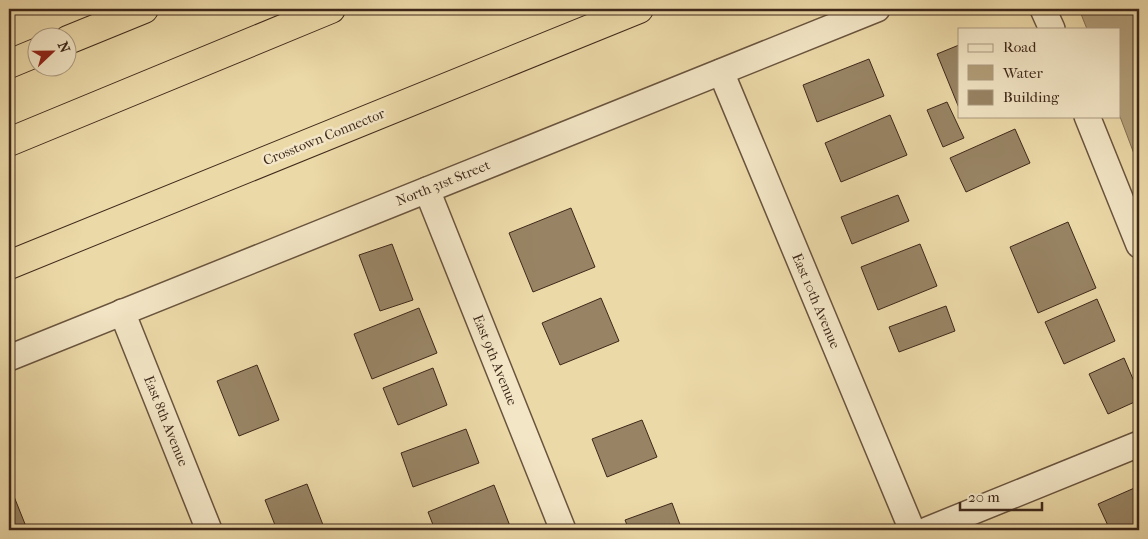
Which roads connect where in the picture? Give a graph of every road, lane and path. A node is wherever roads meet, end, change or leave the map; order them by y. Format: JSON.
{"nodes":[{"id":1,"x":144,"y":9,"type":"edge"},
{"id":2,"x":331,"y":9,"type":"edge"},
{"id":3,"x":639,"y":9,"type":"edge"},
{"id":4,"x":877,"y":9,"type":"edge"},
{"id":5,"x":1044,"y":9,"type":"edge"},
{"id":6,"x":1052,"y":28,"type":"edge"},
{"id":7,"x":78,"y":36,"type":"edge"},
{"id":8,"x":28,"y":56,"type":"edge"},
{"id":9,"x":9,"y":64,"type":"edge"},
{"id":10,"x":721,"y":72,"type":"junction"},
{"id":11,"x":1088,"y":118,"type":"edge"},
{"id":12,"x":9,"y":142,"type":"edge"},
{"id":13,"x":427,"y":190,"type":"junction"},
{"id":14,"x":1139,"y":245,"type":"edge"},
{"id":15,"x":9,"y":265,"type":"edge"},
{"id":16,"x":122,"y":312,"type":"junction"},
{"id":17,"x":9,"y":358,"type":"edge"},
{"id":18,"x":1139,"y":444,"type":"edge"},
{"id":19,"x":210,"y":530,"type":"edge"},
{"id":20,"x":564,"y":530,"type":"edge"},
{"id":21,"x":912,"y":530,"type":"edge"},
{"id":22,"x":927,"y":530,"type":"edge"}],
"edges":[{"from":1,"to":7,"type":"highway"},
{"from":2,"to":12,"type":"highway"},
{"from":3,"to":15,"type":"highway","name":"Crosstown Connector"},
{"from":4,"to":10,"type":"street","name":"North 31st Street"},
{"from":5,"to":6,"type":"street"},
{"from":8,"to":9,"type":"highway"},
{"from":10,"to":13,"type":"street","name":"North 31st Street"},
{"from":10,"to":21,"type":"street","name":"East 10th Avenue"},
{"from":11,"to":14,"type":"street"},
{"from":13,"to":16,"type":"street","name":"North 31st Street"},
{"from":13,"to":20,"type":"street","name":"East 9th Avenue"},
{"from":16,"to":17,"type":"street","name":"North 31st Street"},
{"from":16,"to":19,"type":"street","name":"East 8th Avenue"},
{"from":18,"to":22,"type":"street"}]}
